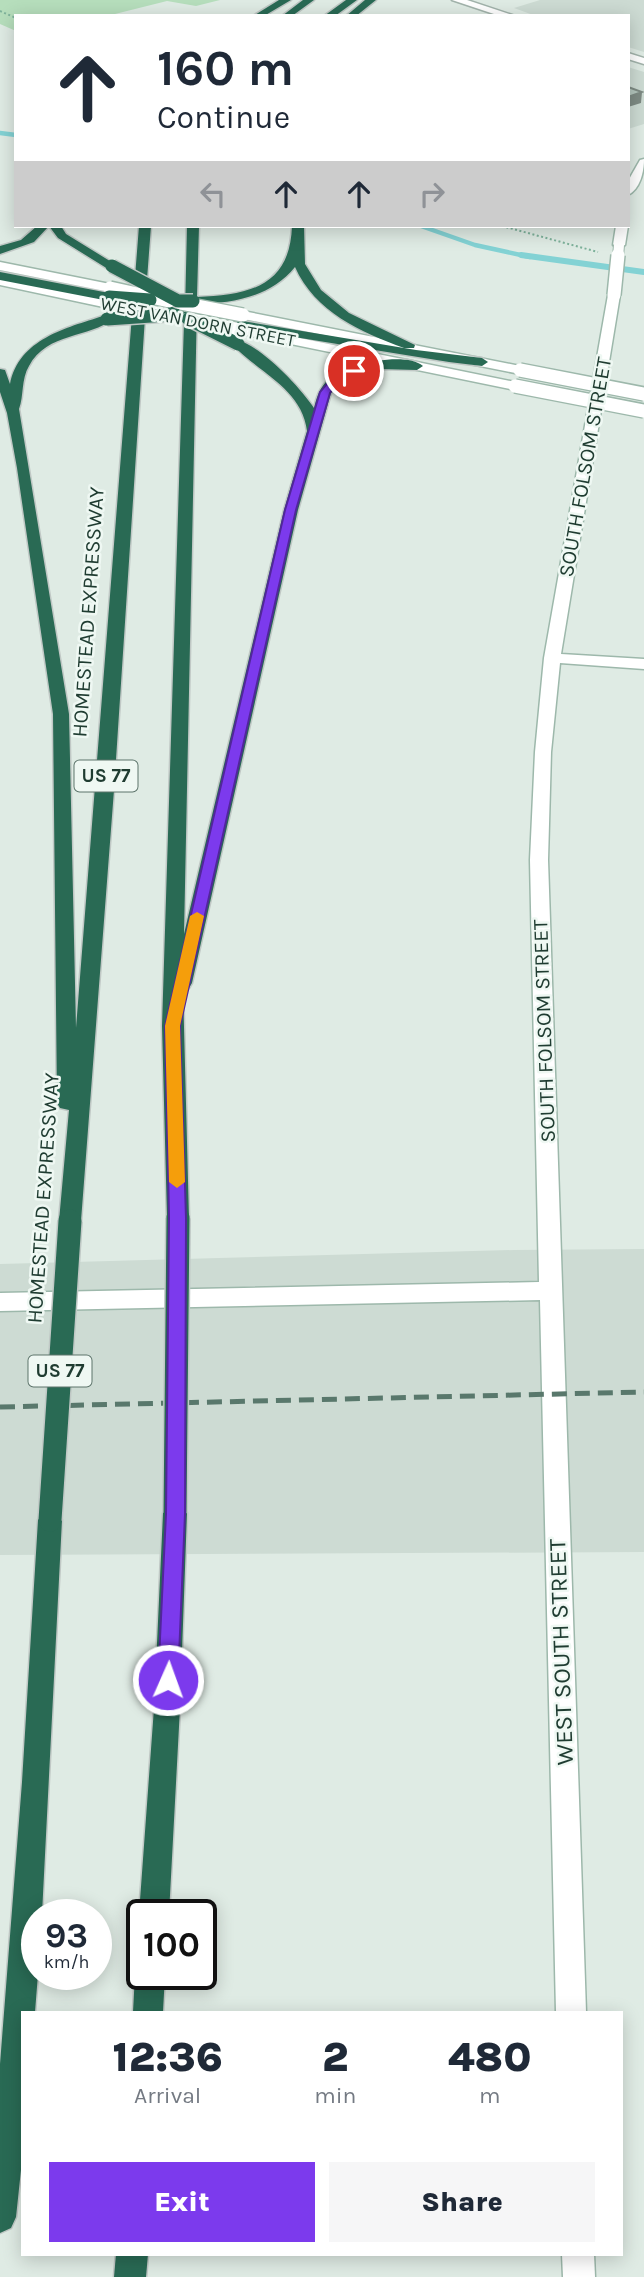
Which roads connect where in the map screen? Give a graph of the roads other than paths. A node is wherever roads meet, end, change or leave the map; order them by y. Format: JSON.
{"nodes":[{"id":1,"x":286,"y":0,"type":"edge"},
{"id":2,"x":309,"y":0,"type":"edge"},
{"id":3,"x":352,"y":0,"type":"edge"},
{"id":4,"x":371,"y":0,"type":"edge"},
{"id":5,"x":457,"y":0,"type":"edge"},
{"id":6,"x":505,"y":2,"type":"dead end"},
{"id":7,"x":487,"y":8,"type":"junction"},
{"id":8,"x":261,"y":14,"type":"edge"},
{"id":9,"x":289,"y":14,"type":"edge"},
{"id":10,"x":331,"y":14,"type":"edge"},
{"id":11,"x":352,"y":14,"type":"edge"},
{"id":12,"x":505,"y":14,"type":"edge"},
{"id":13,"x":644,"y":162,"type":"edge"},
{"id":14,"x":630,"y":188,"type":"edge"},
{"id":15,"x":42,"y":228,"type":"edge"},
{"id":16,"x":56,"y":228,"type":"edge"},
{"id":17,"x":145,"y":228,"type":"edge"},
{"id":18,"x":193,"y":228,"type":"edge"},
{"id":19,"x":622,"y":228,"type":"edge"},
{"id":20,"x":298,"y":230,"type":"edge"},
{"id":21,"x":297,"y":249,"type":"junction"},
{"id":22,"x":0,"y":250,"type":"edge"},
{"id":23,"x":0,"y":266,"type":"edge"},
{"id":24,"x":0,"y":276,"type":"edge"},
{"id":25,"x":0,"y":281,"type":"edge"},
{"id":26,"x":109,"y":297,"type":"junction"},
{"id":27,"x":146,"y":298,"type":"junction"},
{"id":28,"x":180,"y":308,"type":"junction"},
{"id":29,"x":166,"y":315,"type":"junction"},
{"id":30,"x":241,"y":324,"type":"junction"},
{"id":31,"x":441,"y":354,"type":"junction"},
{"id":32,"x":482,"y":362,"type":"junction"},
{"id":33,"x":417,"y":366,"type":"junction"},
{"id":34,"x":0,"y":373,"type":"edge"},
{"id":35,"x":644,"y":394,"type":"edge"},
{"id":36,"x":644,"y":411,"type":"edge"},
{"id":37,"x":14,"y":412,"type":"junction"},
{"id":38,"x":313,"y":434,"type":"junction"},
{"id":39,"x":552,"y":658,"type":"junction"},
{"id":40,"x":644,"y":664,"type":"edge"},
{"id":41,"x":172,"y":1026,"type":"junction"},
{"id":42,"x":70,"y":1221,"type":"junction"},
{"id":43,"x":551,"y":1291,"type":"junction"},
{"id":44,"x":0,"y":1302,"type":"edge"},
{"id":45,"x":155,"y":1899,"type":"edge"},
{"id":46,"x":149,"y":1990,"type":"edge"},
{"id":47,"x":148,"y":2011,"type":"edge"},
{"id":48,"x":571,"y":2011,"type":"edge"},
{"id":49,"x":0,"y":2217,"type":"edge"},
{"id":50,"x":132,"y":2256,"type":"edge"},
{"id":51,"x":578,"y":2256,"type":"edge"},
{"id":52,"x":130,"y":2277,"type":"edge"},
{"id":53,"x":579,"y":2277,"type":"edge"}],
"edges":[{"from":1,"to":8,"type":"highway"},
{"from":2,"to":9,"type":"highway"},
{"from":3,"to":10,"type":"highway"},
{"from":4,"to":11,"type":"highway"},
{"from":5,"to":7,"type":"main road"},
{"from":6,"to":7,"type":"main road"},
{"from":7,"to":12,"type":"main road"},
{"from":13,"to":14,"type":"main road"},
{"from":15,"to":22,"type":"highway"},
{"from":16,"to":28,"type":"highway","bridge":true},
{"from":17,"to":42,"type":"highway","name":"HOMESTEAD EXPRESSWAY","number":"US 77"},
{"from":18,"to":41,"type":"highway"},
{"from":19,"to":39,"type":"main road","name":"SOUTH FOLSOM STREET","bridge":true},
{"from":20,"to":21,"type":"highway"},
{"from":21,"to":28,"type":"highway","bridge":true},
{"from":21,"to":31,"type":"highway"},
{"from":23,"to":26,"type":"main road","name":"WEST VAN DORN STREET"},
{"from":24,"to":26,"type":"highway"},
{"from":25,"to":26,"type":"main road","name":"WEST VAN DORN STREET"},
{"from":26,"to":27,"type":"highway","bridge":true},
{"from":26,"to":29,"type":"main road","name":"WEST VAN DORN STREET","bridge":true},
{"from":27,"to":28,"type":"highway"},
{"from":27,"to":28,"type":"highway","bridge":true},
{"from":28,"to":29,"type":"main road","name":"WEST VAN DORN STREET"},
{"from":28,"to":30,"type":"main road","name":"WEST VAN DORN STREET","bridge":true},
{"from":28,"to":30,"type":"highway","bridge":true},
{"from":28,"to":38,"type":"highway","bridge":true},
{"from":29,"to":37,"type":"highway","bridge":true},
{"from":30,"to":31,"type":"main road","name":"WEST VAN DORN STREET"},
{"from":30,"to":32,"type":"highway"},
{"from":30,"to":33,"type":"main road","name":"WEST VAN DORN STREET"},
{"from":31,"to":32,"type":"main road","name":"WEST VAN DORN STREET"},
{"from":32,"to":35,"type":"main road","name":"WEST VAN DORN STREET","bridge":true},
{"from":33,"to":36,"type":"main road","name":"WEST VAN DORN STREET","bridge":true},
{"from":33,"to":38,"type":"highway"},
{"from":34,"to":37,"type":"highway"},
{"from":37,"to":42,"type":"highway"},
{"from":38,"to":41,"type":"highway"},
{"from":39,"to":40,"type":"main road"},
{"from":39,"to":43,"type":"main road","name":"SOUTH FOLSOM STREET"},
{"from":41,"to":45,"type":"highway","bridge":true},
{"from":42,"to":49,"type":"highway","name":"HOMESTEAD EXPRESSWAY","number":"US 77","bridge":true},
{"from":43,"to":44,"type":"main road"},
{"from":43,"to":48,"type":"main road","name":"WEST SOUTH STREET"},
{"from":46,"to":47,"type":"highway"},
{"from":50,"to":52,"type":"highway"},
{"from":51,"to":53,"type":"main road"}]}
